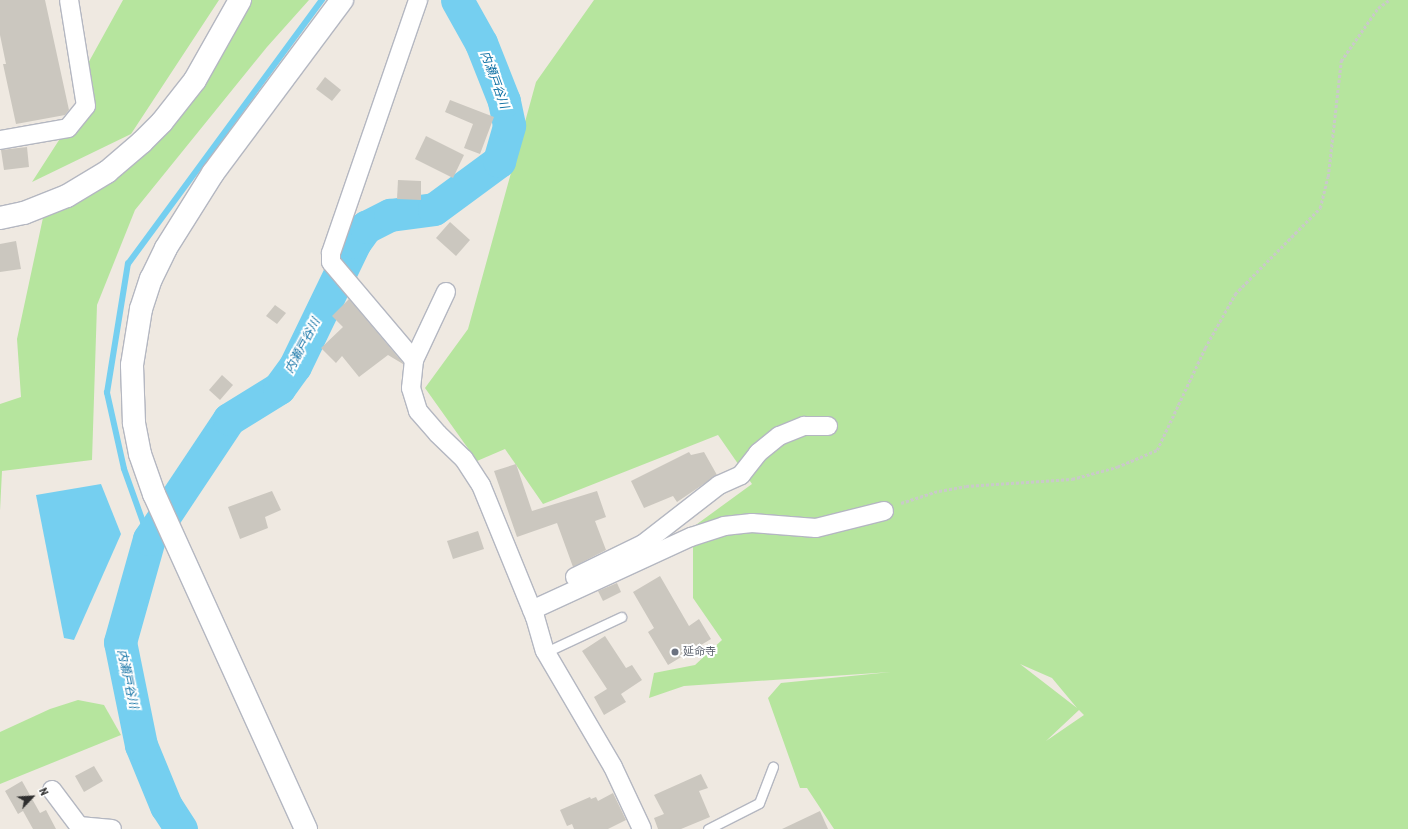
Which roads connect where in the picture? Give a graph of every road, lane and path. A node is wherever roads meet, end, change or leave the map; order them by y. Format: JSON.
{"nodes":[{"id":1,"x":69,"y":0,"type":"edge"},
{"id":2,"x":240,"y":0,"type":"edge"},
{"id":3,"x":342,"y":0,"type":"edge"},
{"id":4,"x":418,"y":0,"type":"edge"},
{"id":5,"x":1389,"y":0,"type":"edge"},
{"id":6,"x":0,"y":140,"type":"edge"},
{"id":7,"x":0,"y":218,"type":"edge"},
{"id":8,"x":446,"y":292,"type":"dead end"},
{"id":9,"x":414,"y":360,"type":"junction"},
{"id":10,"x":828,"y":426,"type":"dead end"},
{"id":11,"x":884,"y":511,"type":"joint"},
{"id":12,"x":530,"y":605,"type":"junction"},
{"id":13,"x":621,"y":617,"type":"dead end"},
{"id":14,"x":546,"y":652,"type":"junction"},
{"id":15,"x":773,"y":767,"type":"dead end"},
{"id":16,"x":52,"y":790,"type":"dead end"},
{"id":17,"x":112,"y":829,"type":"edge"},
{"id":18,"x":306,"y":829,"type":"edge"},
{"id":19,"x":642,"y":829,"type":"edge"},
{"id":20,"x":708,"y":829,"type":"edge"}],
"edges":[{"from":1,"to":6,"type":"street"},
{"from":2,"to":7,"type":"street"},
{"from":3,"to":18,"type":"street"},
{"from":4,"to":9,"type":"street"},
{"from":5,"to":11,"type":"path"},
{"from":8,"to":9,"type":"street"},
{"from":9,"to":12,"type":"street"},
{"from":10,"to":12,"type":"street"},
{"from":11,"to":12,"type":"street"},
{"from":12,"to":14,"type":"street"},
{"from":13,"to":14,"type":"lane"},
{"from":14,"to":19,"type":"street"},
{"from":15,"to":20,"type":"lane"},
{"from":16,"to":17,"type":"street"}]}
